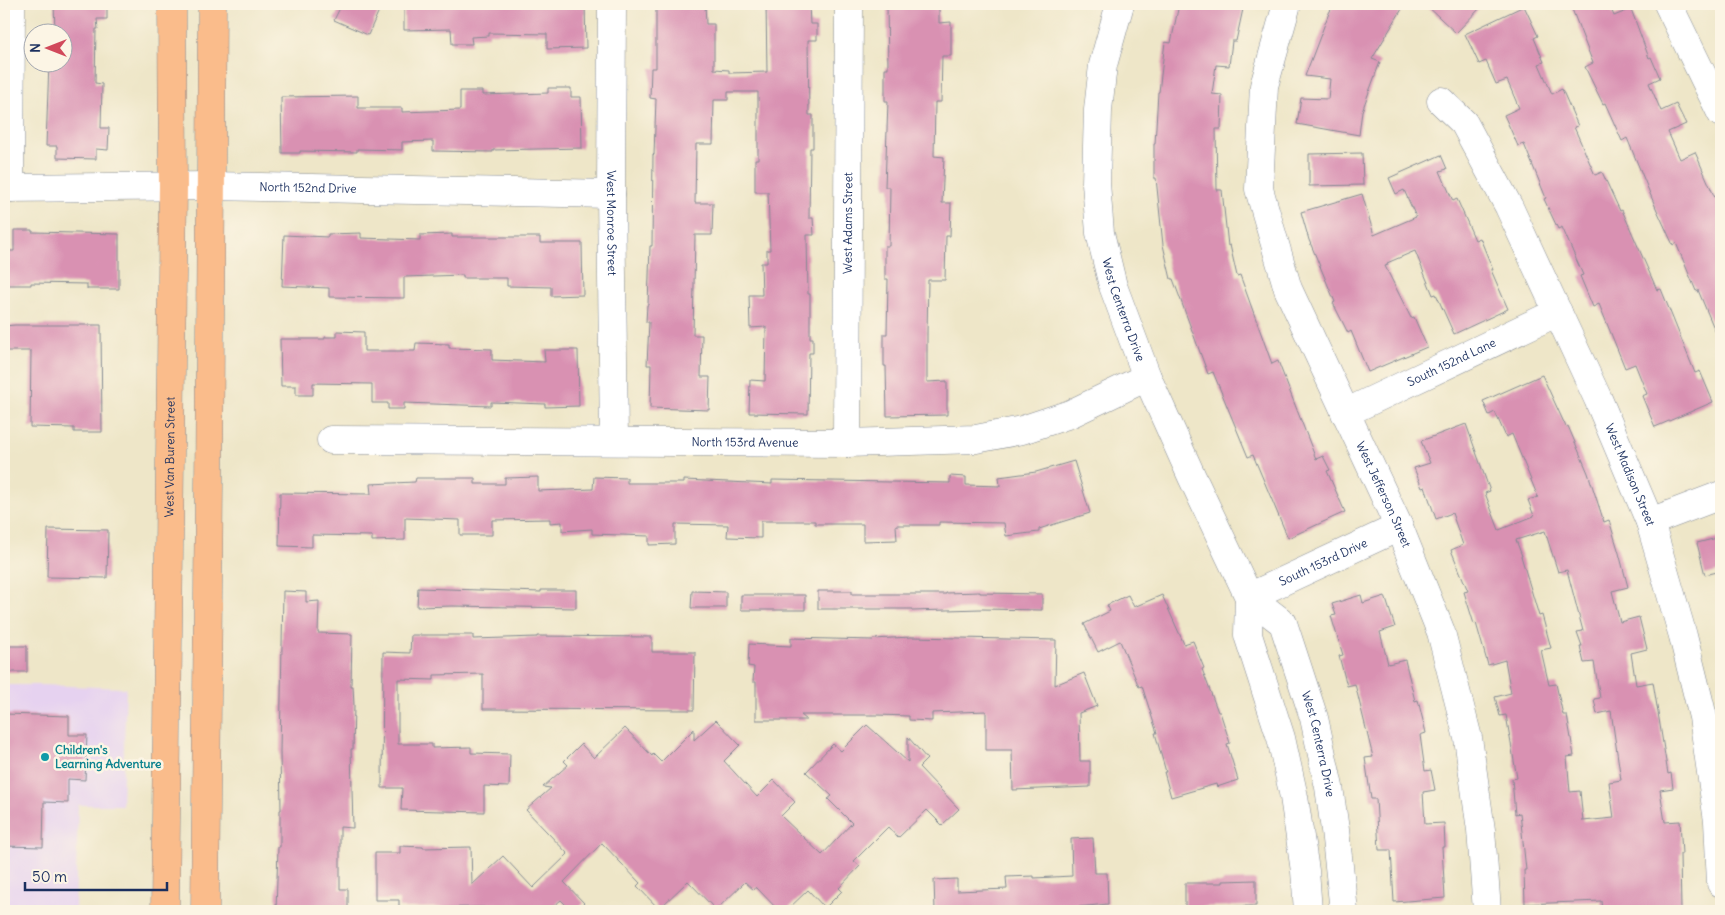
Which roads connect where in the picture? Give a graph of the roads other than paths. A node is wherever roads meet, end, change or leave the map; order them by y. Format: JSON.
{"nodes":[{"id":1,"x":11,"y":4,"type":"edge"},
{"id":2,"x":172,"y":4,"type":"edge"},
{"id":3,"x":212,"y":4,"type":"edge"},
{"id":4,"x":612,"y":4,"type":"edge"},
{"id":5,"x":849,"y":4,"type":"edge"},
{"id":6,"x":1120,"y":4,"type":"edge"},
{"id":7,"x":1286,"y":4,"type":"edge"},
{"id":8,"x":1668,"y":4,"type":"edge"},
{"id":9,"x":1441,"y":101,"type":"dead end"},
{"id":10,"x":1721,"y":113,"type":"edge"},
{"id":11,"x":173,"y":186,"type":"junction"},
{"id":12,"x":211,"y":186,"type":"junction"},
{"id":13,"x":7,"y":188,"type":"edge"},
{"id":14,"x":611,"y":194,"type":"junction"},
{"id":15,"x":1558,"y":312,"type":"junction"},
{"id":16,"x":1147,"y":377,"type":"junction"},
{"id":17,"x":1345,"y":413,"type":"junction"},
{"id":18,"x":331,"y":440,"type":"dead end"},
{"id":19,"x":614,"y":440,"type":"junction"},
{"id":20,"x":847,"y":443,"type":"junction"},
{"id":21,"x":1721,"y":495,"type":"edge"},
{"id":22,"x":1650,"y":522,"type":"junction"},
{"id":23,"x":1400,"y":527,"type":"junction"},
{"id":24,"x":1249,"y":597,"type":"junction"},
{"id":25,"x":1335,"y":830,"type":"junction"},
{"id":26,"x":1300,"y":835,"type":"junction"},
{"id":27,"x":1721,"y":883,"type":"edge"},
{"id":28,"x":165,"y":911,"type":"edge"},
{"id":29,"x":205,"y":911,"type":"edge"},
{"id":30,"x":1308,"y":911,"type":"edge"},
{"id":31,"x":1344,"y":911,"type":"edge"},
{"id":32,"x":1487,"y":911,"type":"edge"}],
"edges":[{"from":1,"to":13,"type":"street"},
{"from":2,"to":11,"type":"main road","name":"West Van Buren Street"},
{"from":3,"to":12,"type":"main road"},
{"from":4,"to":14,"type":"street","name":"West Monroe Street"},
{"from":5,"to":20,"type":"street","name":"West Adams Street"},
{"from":6,"to":16,"type":"street","name":"West Centerra Drive"},
{"from":7,"to":17,"type":"street","name":"West Jefferson Street"},
{"from":8,"to":10,"type":"street"},
{"from":9,"to":15,"type":"street","name":"West Madison Street"},
{"from":11,"to":12,"type":"street","name":"North 152nd Drive"},
{"from":11,"to":13,"type":"street","name":"North 152nd Drive"},
{"from":11,"to":28,"type":"main road","name":"West Van Buren Street"},
{"from":12,"to":14,"type":"street","name":"North 152nd Drive"},
{"from":12,"to":29,"type":"main road"},
{"from":14,"to":19,"type":"street","name":"West Monroe Street"},
{"from":15,"to":17,"type":"street","name":"South 152nd Lane"},
{"from":15,"to":22,"type":"street","name":"West Madison Street"},
{"from":16,"to":20,"type":"street","name":"North 153rd Avenue"},
{"from":16,"to":24,"type":"street","name":"West Centerra Drive"},
{"from":17,"to":23,"type":"street","name":"West Jefferson Street"},
{"from":18,"to":19,"type":"street","name":"North 153rd Avenue"},
{"from":19,"to":20,"type":"street","name":"North 153rd Avenue"},
{"from":21,"to":22,"type":"street"},
{"from":22,"to":27,"type":"street","name":"West Madison Street"},
{"from":23,"to":24,"type":"street","name":"South 153rd Drive"},
{"from":23,"to":32,"type":"street","name":"West Jefferson Street"},
{"from":24,"to":25,"type":"street","name":"West Centerra Drive"},
{"from":24,"to":26,"type":"street","name":"West Centerra Drive"},
{"from":25,"to":26,"type":"street"},
{"from":25,"to":31,"type":"street","name":"West Centerra Drive"},
{"from":26,"to":30,"type":"street","name":"West Centerra Drive"}]}
